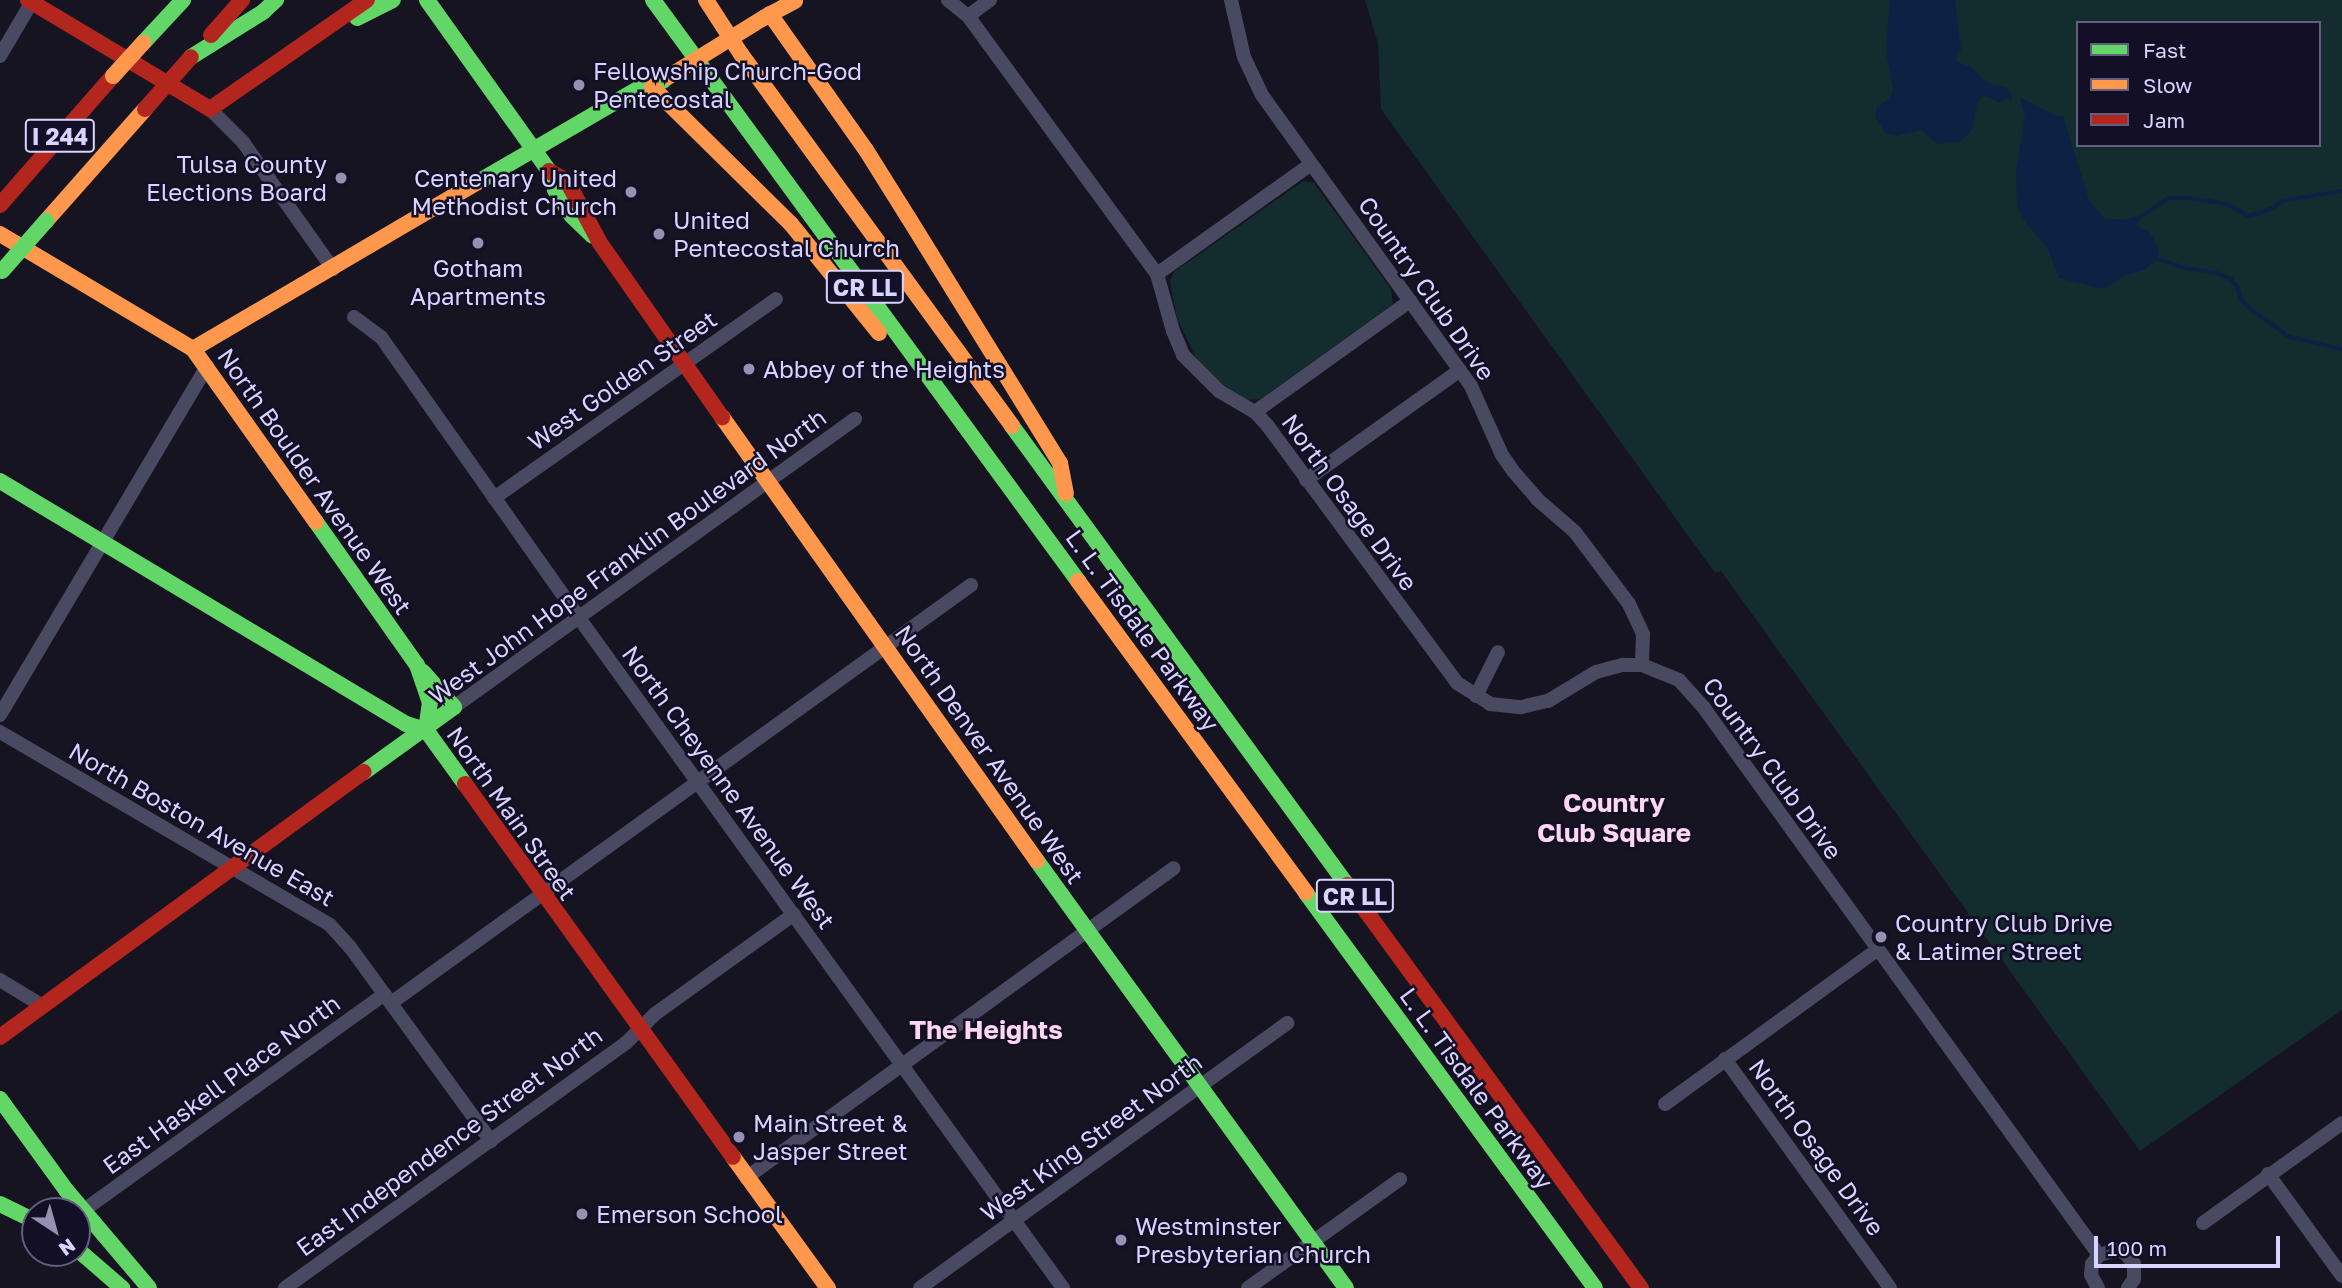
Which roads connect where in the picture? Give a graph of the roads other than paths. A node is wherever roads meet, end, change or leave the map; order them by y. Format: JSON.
{"nodes":[{"id":1,"x":175,"y":0,"type":"edge"},
{"id":2,"x":183,"y":0,"type":"edge"},
{"id":3,"x":242,"y":0,"type":"edge"},
{"id":4,"x":276,"y":0,"type":"edge"},
{"id":5,"x":367,"y":0,"type":"edge"},
{"id":6,"x":393,"y":0,"type":"edge"},
{"id":7,"x":427,"y":0,"type":"edge"},
{"id":8,"x":653,"y":0,"type":"edge"},
{"id":9,"x":698,"y":0,"type":"edge"},
{"id":10,"x":706,"y":0,"type":"edge"},
{"id":11,"x":795,"y":0,"type":"edge"},
{"id":12,"x":948,"y":0,"type":"edge"},
{"id":13,"x":990,"y":0,"type":"edge"},
{"id":14,"x":1231,"y":0,"type":"edge"},
{"id":15,"x":31,"y":1,"type":"edge"},
{"id":16,"x":767,"y":15,"type":"junction"},
{"id":17,"x":968,"y":16,"type":"junction"},
{"id":18,"x":313,"y":37,"type":"junction"},
{"id":19,"x":143,"y":43,"type":"junction"},
{"id":20,"x":741,"y":54,"type":"junction"},
{"id":21,"x":0,"y":56,"type":"edge"},
{"id":22,"x":191,"y":57,"type":"junction"},
{"id":23,"x":652,"y":87,"type":"junction"},
{"id":24,"x":210,"y":109,"type":"junction"},
{"id":25,"x":542,"y":162,"type":"junction"},
{"id":26,"x":1311,"y":164,"type":"junction"},
{"id":27,"x":4,"y":201,"type":"edge"},
{"id":28,"x":0,"y":234,"type":"edge"},
{"id":29,"x":333,"y":269,"type":"junction"},
{"id":30,"x":1,"y":272,"type":"edge"},
{"id":31,"x":1157,"y":274,"type":"junction"},
{"id":32,"x":776,"y":299,"type":"dead end"},
{"id":33,"x":1410,"y":301,"type":"junction"},
{"id":34,"x":354,"y":317,"type":"dead end"},
{"id":35,"x":193,"y":349,"type":"junction"},
{"id":36,"x":685,"y":364,"type":"junction"},
{"id":37,"x":206,"y":366,"type":"junction"},
{"id":38,"x":1460,"y":370,"type":"junction"},
{"id":39,"x":1255,"y":412,"type":"junction"},
{"id":40,"x":855,"y":419,"type":"dead end"},
{"id":41,"x":995,"y":466,"type":"junction"},
{"id":42,"x":1306,"y":480,"type":"junction"},
{"id":43,"x":0,"y":481,"type":"edge"},
{"id":44,"x":768,"y":482,"type":"junction"},
{"id":45,"x":494,"y":498,"type":"junction"},
{"id":46,"x":1068,"y":505,"type":"junction"},
{"id":47,"x":104,"y":542,"type":"junction"},
{"id":48,"x":971,"y":585,"type":"dead end"},
{"id":49,"x":579,"y":618,"type":"junction"},
{"id":50,"x":885,"y":647,"type":"junction"},
{"id":51,"x":1498,"y":652,"type":"dead end"},
{"id":52,"x":417,"y":665,"type":"junction"},
{"id":53,"x":1642,"y":665,"type":"junction"},
{"id":54,"x":1476,"y":696,"type":"junction"},
{"id":55,"x":454,"y":707,"type":"junction"},
{"id":56,"x":0,"y":715,"type":"edge"},
{"id":57,"x":426,"y":730,"type":"junction"},
{"id":58,"x":0,"y":732,"type":"edge"},
{"id":59,"x":699,"y":783,"type":"junction"},
{"id":60,"x":232,"y":868,"type":"junction"},
{"id":61,"x":1174,"y":868,"type":"dead end"},
{"id":62,"x":543,"y":895,"type":"junction"},
{"id":63,"x":794,"y":914,"type":"junction"},
{"id":64,"x":1088,"y":930,"type":"junction"},
{"id":65,"x":1878,"y":949,"type":"junction"},
{"id":66,"x":0,"y":980,"type":"edge"},
{"id":67,"x":388,"y":999,"type":"junction"},
{"id":68,"x":43,"y":1006,"type":"junction"},
{"id":69,"x":1287,"y":1023,"type":"dead end"},
{"id":70,"x":639,"y":1030,"type":"junction"},
{"id":71,"x":0,"y":1037,"type":"edge"},
{"id":72,"x":1725,"y":1059,"type":"junction"},
{"id":73,"x":901,"y":1065,"type":"junction"},
{"id":74,"x":1200,"y":1086,"type":"junction"},
{"id":75,"x":0,"y":1099,"type":"edge"},
{"id":76,"x":1665,"y":1104,"type":"dead end"},
{"id":77,"x":2342,"y":1123,"type":"edge"},
{"id":78,"x":491,"y":1141,"type":"junction"},
{"id":79,"x":2268,"y":1174,"type":"junction"},
{"id":80,"x":746,"y":1178,"type":"junction"},
{"id":81,"x":1400,"y":1179,"type":"dead end"},
{"id":82,"x":72,"y":1197,"type":"edge"},
{"id":83,"x":0,"y":1204,"type":"edge"},
{"id":84,"x":91,"y":1205,"type":"edge"},
{"id":85,"x":21,"y":1214,"type":"edge"},
{"id":86,"x":91,"y":1218,"type":"edge"},
{"id":87,"x":1014,"y":1220,"type":"junction"},
{"id":88,"x":2203,"y":1223,"type":"dead end"},
{"id":89,"x":1312,"y":1241,"type":"junction"},
{"id":90,"x":2099,"y":1255,"type":"junction"},
{"id":91,"x":91,"y":1261,"type":"edge"},
{"id":92,"x":2342,"y":1276,"type":"edge"},
{"id":93,"x":2094,"y":1287,"type":"edge"},
{"id":94,"x":122,"y":1288,"type":"edge"},
{"id":95,"x":149,"y":1288,"type":"edge"},
{"id":96,"x":285,"y":1288,"type":"edge"},
{"id":97,"x":828,"y":1288,"type":"edge"},
{"id":98,"x":920,"y":1288,"type":"edge"},
{"id":99,"x":1063,"y":1288,"type":"edge"},
{"id":100,"x":1248,"y":1288,"type":"edge"},
{"id":101,"x":1346,"y":1288,"type":"edge"},
{"id":102,"x":1595,"y":1288,"type":"edge"},
{"id":103,"x":1641,"y":1288,"type":"edge"},
{"id":104,"x":1890,"y":1288,"type":"edge"},
{"id":105,"x":2128,"y":1288,"type":"edge"}],
"edges":[{"from":1,"to":19,"type":"main road","number":"I 244"},
{"from":2,"to":19,"type":"main road"},
{"from":3,"to":22,"type":"main road","number":"I 244"},
{"from":4,"to":22,"type":"main road"},
{"from":5,"to":18,"type":"main road"},
{"from":6,"to":18,"type":"main road"},
{"from":7,"to":25,"type":"main road","name":"North Denver Avenue West"},
{"from":8,"to":41,"type":"main road","name":"L. L. Tisdale Parkway","number":"CR LL"},
{"from":9,"to":20,"type":"main road"},
{"from":10,"to":20,"type":"main road","name":"L. L. Tisdale Parkway","number":"CR LL"},
{"from":11,"to":16,"type":"main road"},
{"from":12,"to":17,"type":"street","name":"North Osage Drive"},
{"from":13,"to":17,"type":"street"},
{"from":14,"to":26,"type":"street","name":"Country Club Drive"},
{"from":15,"to":21,"type":"street"},
{"from":15,"to":24,"type":"main road"},
{"from":16,"to":23,"type":"main road","bridge":true},
{"from":16,"to":46,"type":"main road"},
{"from":17,"to":31,"type":"street","name":"North Osage Drive"},
{"from":18,"to":24,"type":"main road"},
{"from":19,"to":27,"type":"main road","number":"I 244","bridge":true},
{"from":20,"to":46,"type":"main road","name":"L. L. Tisdale Parkway","number":"CR LL"},
{"from":22,"to":30,"type":"main road","number":"I 244","bridge":true},
{"from":23,"to":25,"type":"main road"},
{"from":23,"to":41,"type":"main road"},
{"from":24,"to":29,"type":"street"},
{"from":25,"to":29,"type":"main road"},
{"from":25,"to":36,"type":"main road","name":"North Denver Avenue West"},
{"from":26,"to":31,"type":"street"},
{"from":26,"to":33,"type":"street","name":"Country Club Drive"},
{"from":28,"to":35,"type":"main road","name":"North Boulder Avenue West"},
{"from":29,"to":35,"type":"main road"},
{"from":31,"to":39,"type":"street","name":"North Osage Drive"},
{"from":32,"to":36,"type":"street","name":"West Golden Street"},
{"from":33,"to":38,"type":"street","name":"Country Club Drive"},
{"from":33,"to":39,"type":"street"},
{"from":34,"to":45,"type":"street","name":"North Cheyenne Avenue West"},
{"from":35,"to":37,"type":"main road","name":"North Boulder Avenue West"},
{"from":36,"to":44,"type":"main road","name":"North Denver Avenue West"},
{"from":36,"to":45,"type":"street","name":"West Golden Street"},
{"from":37,"to":47,"type":"street"},
{"from":37,"to":52,"type":"main road","name":"North Boulder Avenue West"},
{"from":38,"to":42,"type":"street"},
{"from":38,"to":53,"type":"street","name":"Country Club Drive"},
{"from":39,"to":42,"type":"street","name":"North Osage Drive"},
{"from":40,"to":44,"type":"street","name":"West John Hope Franklin Boulevard North"},
{"from":41,"to":102,"type":"main road","name":"L. L. Tisdale Parkway","number":"CR LL"},
{"from":42,"to":54,"type":"street","name":"North Osage Drive"},
{"from":43,"to":47,"type":"main road","name":"North Main Street"},
{"from":44,"to":49,"type":"street","name":"West John Hope Franklin Boulevard North"},
{"from":44,"to":50,"type":"main road","name":"North Denver Avenue West"},
{"from":45,"to":49,"type":"street","name":"North Cheyenne Avenue West"},
{"from":46,"to":103,"type":"main road","name":"L. L. Tisdale Parkway","number":"CR LL"},
{"from":47,"to":56,"type":"street"},
{"from":47,"to":57,"type":"main road","name":"North Main Street"},
{"from":48,"to":50,"type":"street","name":"East Haskell Place North"},
{"from":49,"to":55,"type":"street","name":"West John Hope Franklin Boulevard North"},
{"from":49,"to":59,"type":"street","name":"North Cheyenne Avenue West"},
{"from":50,"to":59,"type":"street","name":"East Haskell Place North"},
{"from":50,"to":64,"type":"main road","name":"North Denver Avenue West"},
{"from":51,"to":54,"type":"street"},
{"from":52,"to":55,"type":"main road"},
{"from":52,"to":57,"type":"main road","name":"North Boulder Avenue West"},
{"from":53,"to":54,"type":"street","name":"North Osage Drive"},
{"from":53,"to":65,"type":"street","name":"Country Club Drive"},
{"from":55,"to":57,"type":"main road","name":"West John Hope Franklin Boulevard North"},
{"from":57,"to":60,"type":"main road","name":"West John Hope Franklin Boulevard North"},
{"from":57,"to":62,"type":"main road","name":"North Main Street"},
{"from":58,"to":60,"type":"street","name":"North Boston Avenue East"},
{"from":59,"to":62,"type":"street","name":"East Haskell Place North"},
{"from":59,"to":63,"type":"street","name":"North Cheyenne Avenue West"},
{"from":60,"to":67,"type":"street","name":"North Boston Avenue East"},
{"from":60,"to":68,"type":"main road","name":"West John Hope Franklin Boulevard North"},
{"from":61,"to":64,"type":"street"},
{"from":62,"to":67,"type":"street","name":"East Haskell Place North"},
{"from":62,"to":70,"type":"main road","name":"North Main Street"},
{"from":63,"to":70,"type":"street","name":"East Independence Street North"},
{"from":63,"to":73,"type":"street","name":"North Cheyenne Avenue West"},
{"from":64,"to":73,"type":"street"},
{"from":64,"to":74,"type":"main road","name":"North Denver Avenue West"},
{"from":65,"to":72,"type":"street"},
{"from":65,"to":90,"type":"street","name":"Country Club Drive"},
{"from":66,"to":68,"type":"street"},
{"from":67,"to":78,"type":"street","name":"North Boston Avenue East"},
{"from":67,"to":84,"type":"street","name":"East Haskell Place North"},
{"from":68,"to":71,"type":"main road","name":"West John Hope Franklin Boulevard North"},
{"from":69,"to":74,"type":"street","name":"West King Street North"},
{"from":70,"to":78,"type":"street","name":"East Independence Street North"},
{"from":70,"to":80,"type":"main road","name":"North Main Street"},
{"from":72,"to":76,"type":"street","name":"North Osage Drive"},
{"from":72,"to":104,"type":"street","name":"North Osage Drive"},
{"from":73,"to":80,"type":"street"},
{"from":73,"to":87,"type":"street","name":"North Cheyenne Avenue West"},
{"from":74,"to":87,"type":"street","name":"West King Street North"},
{"from":74,"to":89,"type":"main road","name":"North Denver Avenue West"},
{"from":75,"to":82,"type":"main road"},
{"from":77,"to":79,"type":"street"},
{"from":78,"to":96,"type":"street","name":"East Independence Street North"},
{"from":79,"to":88,"type":"street"},
{"from":79,"to":92,"type":"street"},
{"from":80,"to":97,"type":"main road","name":"North Main Street"},
{"from":81,"to":89,"type":"street"},
{"from":83,"to":85,"type":"main road"},
{"from":86,"to":95,"type":"main road"},
{"from":87,"to":98,"type":"street","name":"West King Street North"},
{"from":87,"to":99,"type":"street","name":"North Cheyenne Avenue West"},
{"from":89,"to":100,"type":"street"},
{"from":89,"to":101,"type":"main road","name":"North Denver Avenue West"},
{"from":90,"to":93,"type":"street"},
{"from":90,"to":105,"type":"street"},
{"from":91,"to":94,"type":"main road"}]}
